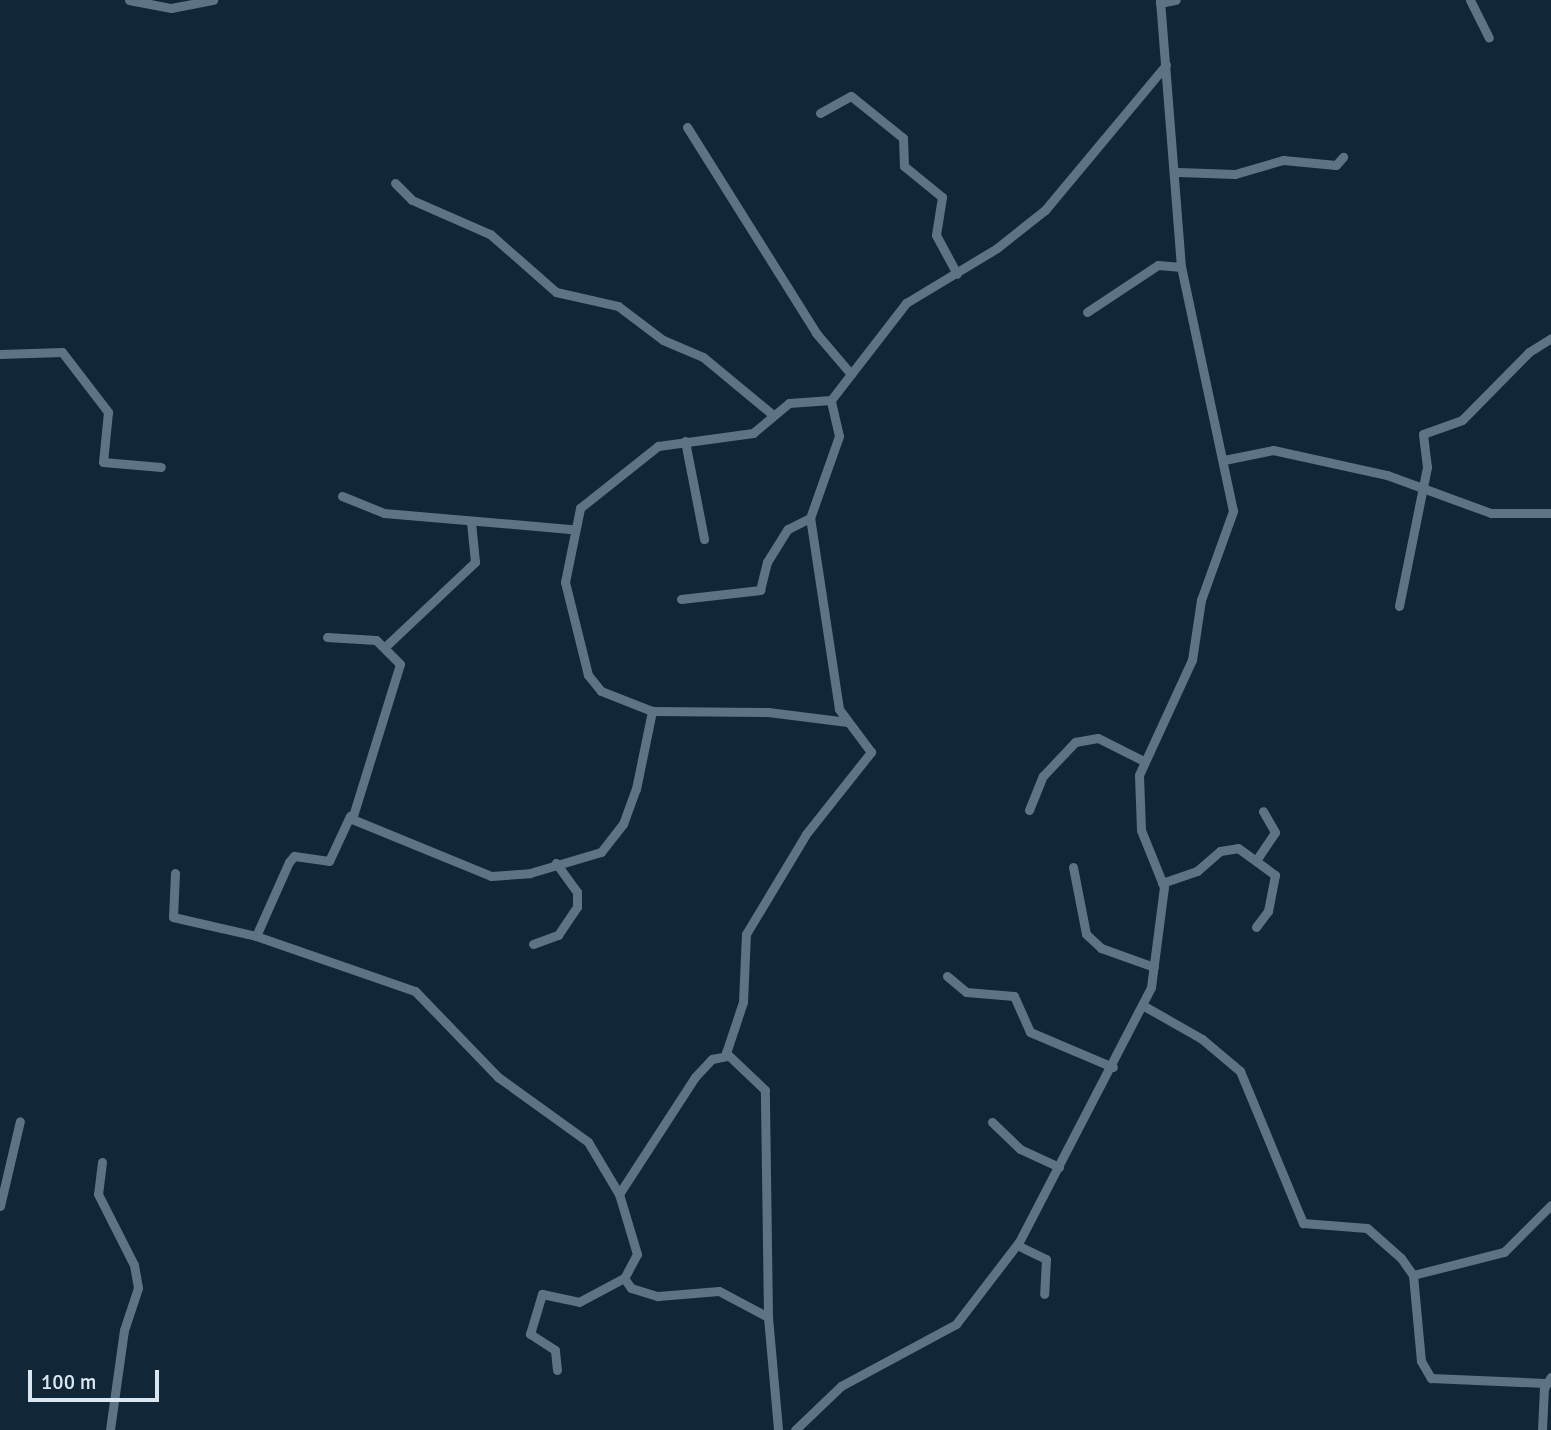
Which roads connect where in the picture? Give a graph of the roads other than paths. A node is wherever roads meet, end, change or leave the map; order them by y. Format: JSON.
{"nodes":[{"id":1,"x":129,"y":0,"type":"edge"},
{"id":2,"x":214,"y":0,"type":"edge"},
{"id":3,"x":1176,"y":0,"type":"edge"},
{"id":4,"x":1470,"y":0,"type":"edge"},
{"id":5,"x":1160,"y":1,"type":"edge"},
{"id":6,"x":1489,"y":38,"type":"dead end"},
{"id":7,"x":1166,"y":65,"type":"junction"},
{"id":8,"x":820,"y":113,"type":"dead end"},
{"id":9,"x":687,"y":127,"type":"dead end"},
{"id":10,"x":1343,"y":157,"type":"dead end"},
{"id":11,"x":1178,"y":172,"type":"junction"},
{"id":12,"x":396,"y":183,"type":"dead end"},
{"id":13,"x":1181,"y":267,"type":"junction"},
{"id":14,"x":957,"y":274,"type":"junction"},
{"id":15,"x":1087,"y":312,"type":"dead end"},
{"id":16,"x":1551,"y":338,"type":"edge"},
{"id":17,"x":0,"y":354,"type":"edge"},
{"id":18,"x":851,"y":374,"type":"junction"},
{"id":19,"x":831,"y":400,"type":"junction"},
{"id":20,"x":772,"y":414,"type":"junction"},
{"id":21,"x":685,"y":442,"type":"junction"},
{"id":22,"x":1224,"y":460,"type":"junction"},
{"id":23,"x":161,"y":467,"type":"dead end"},
{"id":24,"x":1424,"y":489,"type":"junction"},
{"id":25,"x":342,"y":496,"type":"dead end"},
{"id":26,"x":1551,"y":513,"type":"edge"},
{"id":27,"x":810,"y":518,"type":"junction"},
{"id":28,"x":471,"y":522,"type":"junction"},
{"id":29,"x":572,"y":529,"type":"junction"},
{"id":30,"x":704,"y":539,"type":"dead end"},
{"id":31,"x":681,"y":599,"type":"dead end"},
{"id":32,"x":1399,"y":606,"type":"dead end"},
{"id":33,"x":327,"y":637,"type":"dead end"},
{"id":34,"x":387,"y":645,"type":"junction"},
{"id":35,"x":652,"y":711,"type":"junction"},
{"id":36,"x":846,"y":722,"type":"junction"},
{"id":37,"x":1142,"y":760,"type":"junction"},
{"id":38,"x":1029,"y":810,"type":"dead end"},
{"id":39,"x":1263,"y":810,"type":"dead end"},
{"id":40,"x":350,"y":816,"type":"junction"},
{"id":41,"x":1257,"y":859,"type":"junction"},
{"id":42,"x":556,"y":863,"type":"junction"},
{"id":43,"x":1073,"y":867,"type":"dead end"},
{"id":44,"x":175,"y":873,"type":"dead end"},
{"id":45,"x":1162,"y":883,"type":"junction"},
{"id":46,"x":1256,"y":927,"type":"dead end"},
{"id":47,"x":256,"y":936,"type":"junction"},
{"id":48,"x":533,"y":944,"type":"dead end"},
{"id":49,"x":1154,"y":967,"type":"junction"},
{"id":50,"x":947,"y":976,"type":"dead end"},
{"id":51,"x":1144,"y":1006,"type":"junction"},
{"id":52,"x":727,"y":1056,"type":"junction"},
{"id":53,"x":1113,"y":1067,"type":"junction"},
{"id":54,"x":19,"y":1121,"type":"dead end"},
{"id":55,"x":992,"y":1122,"type":"dead end"},
{"id":56,"x":102,"y":1162,"type":"dead end"},
{"id":57,"x":1059,"y":1167,"type":"junction"},
{"id":58,"x":620,"y":1194,"type":"junction"},
{"id":59,"x":1551,"y":1205,"type":"edge"},
{"id":60,"x":0,"y":1206,"type":"edge"},
{"id":61,"x":1017,"y":1245,"type":"junction"},
{"id":62,"x":1413,"y":1275,"type":"junction"},
{"id":63,"x":624,"y":1278,"type":"junction"},
{"id":64,"x":1044,"y":1294,"type":"dead end"},
{"id":65,"x":768,"y":1317,"type":"junction"},
{"id":66,"x":557,"y":1370,"type":"dead end"},
{"id":67,"x":1548,"y":1380,"type":"edge"},
{"id":68,"x":110,"y":1430,"type":"edge"},
{"id":69,"x":778,"y":1430,"type":"edge"},
{"id":70,"x":795,"y":1430,"type":"edge"},
{"id":71,"x":1542,"y":1430,"type":"edge"}],
"edges":[{"from":1,"to":2,"type":"street"},
{"from":3,"to":5,"type":"street"},
{"from":4,"to":6,"type":"street"},
{"from":5,"to":7,"type":"street"},
{"from":7,"to":11,"type":"street"},
{"from":7,"to":14,"type":"street"},
{"from":8,"to":14,"type":"street"},
{"from":9,"to":18,"type":"street"},
{"from":10,"to":11,"type":"street"},
{"from":11,"to":13,"type":"street"},
{"from":12,"to":20,"type":"street"},
{"from":13,"to":15,"type":"street"},
{"from":13,"to":22,"type":"street"},
{"from":14,"to":18,"type":"street"},
{"from":16,"to":24,"type":"street"},
{"from":17,"to":23,"type":"street"},
{"from":18,"to":19,"type":"street"},
{"from":19,"to":20,"type":"street"},
{"from":19,"to":27,"type":"street"},
{"from":20,"to":21,"type":"street"},
{"from":21,"to":29,"type":"street"},
{"from":21,"to":30,"type":"street"},
{"from":22,"to":24,"type":"street"},
{"from":22,"to":37,"type":"street"},
{"from":24,"to":26,"type":"street"},
{"from":24,"to":32,"type":"street"},
{"from":25,"to":28,"type":"street"},
{"from":27,"to":31,"type":"street"},
{"from":27,"to":36,"type":"street"},
{"from":28,"to":29,"type":"street"},
{"from":28,"to":34,"type":"street"},
{"from":29,"to":35,"type":"street"},
{"from":33,"to":34,"type":"street"},
{"from":34,"to":40,"type":"street"},
{"from":35,"to":36,"type":"street"},
{"from":35,"to":42,"type":"street"},
{"from":36,"to":52,"type":"street"},
{"from":37,"to":38,"type":"street"},
{"from":37,"to":45,"type":"street"},
{"from":39,"to":41,"type":"street"},
{"from":40,"to":42,"type":"street"},
{"from":40,"to":47,"type":"street"},
{"from":41,"to":45,"type":"street"},
{"from":41,"to":46,"type":"street"},
{"from":42,"to":48,"type":"street"},
{"from":43,"to":49,"type":"street"},
{"from":44,"to":47,"type":"street"},
{"from":45,"to":49,"type":"street"},
{"from":47,"to":58,"type":"street"},
{"from":49,"to":51,"type":"street"},
{"from":50,"to":53,"type":"street"},
{"from":51,"to":53,"type":"street"},
{"from":51,"to":62,"type":"street"},
{"from":52,"to":58,"type":"street"},
{"from":52,"to":65,"type":"street"},
{"from":53,"to":57,"type":"street"},
{"from":54,"to":60,"type":"street"},
{"from":55,"to":57,"type":"street"},
{"from":56,"to":68,"type":"street"},
{"from":57,"to":61,"type":"street"},
{"from":58,"to":63,"type":"street"},
{"from":59,"to":62,"type":"street"},
{"from":61,"to":64,"type":"street"},
{"from":61,"to":70,"type":"street"},
{"from":62,"to":67,"type":"street"},
{"from":63,"to":65,"type":"street"},
{"from":63,"to":66,"type":"street"},
{"from":65,"to":69,"type":"street"},
{"from":67,"to":71,"type":"street"}]}
